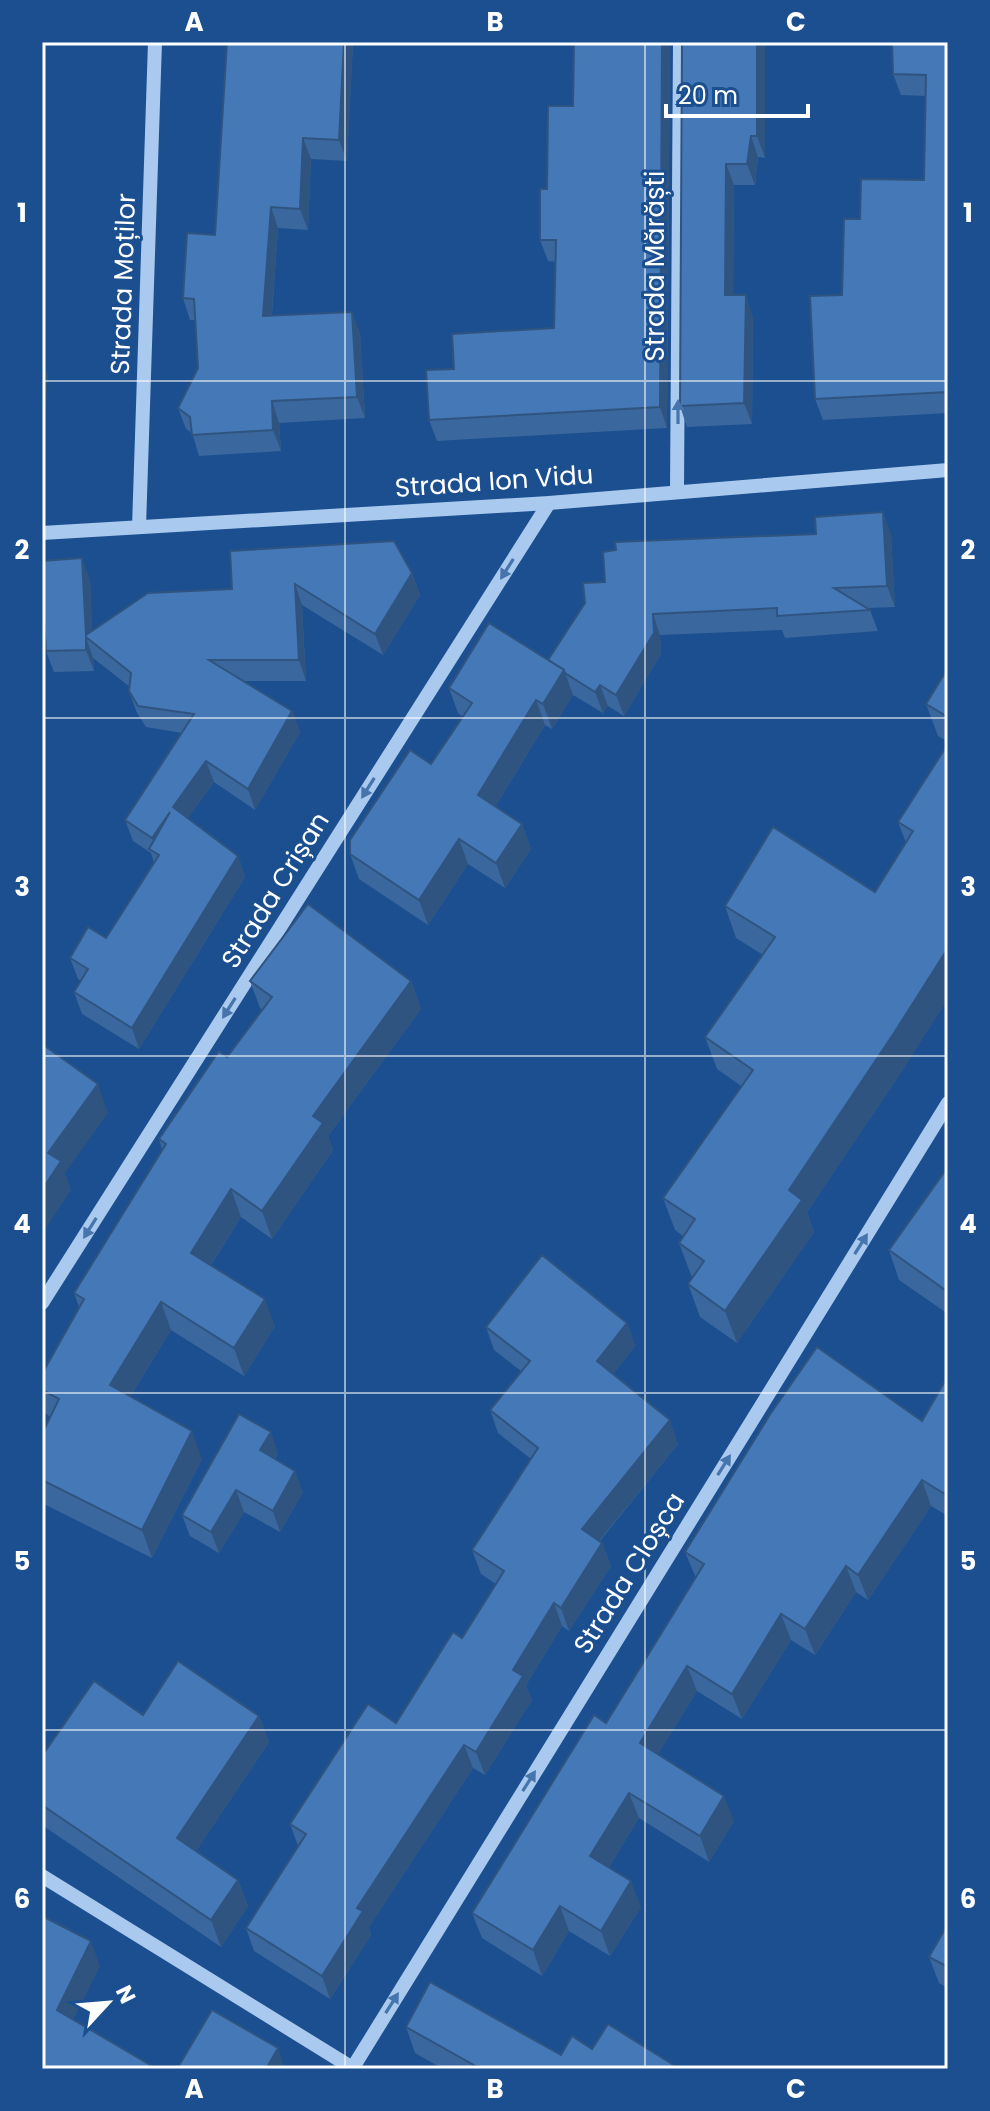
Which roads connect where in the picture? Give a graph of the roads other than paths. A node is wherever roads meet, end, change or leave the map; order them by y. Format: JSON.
{"nodes":[{"id":1,"x":155,"y":42,"type":"edge"},
{"id":2,"x":680,"y":42,"type":"edge"},
{"id":3,"x":948,"y":470,"type":"edge"},
{"id":4,"x":677,"y":490,"type":"junction"},
{"id":5,"x":549,"y":503,"type":"junction"},
{"id":6,"x":139,"y":527,"type":"junction"},
{"id":7,"x":42,"y":533,"type":"edge"},
{"id":8,"x":948,"y":1103,"type":"edge"},
{"id":9,"x":42,"y":1303,"type":"edge"},
{"id":10,"x":42,"y":1876,"type":"edge"},
{"id":11,"x":353,"y":2069,"type":"edge"}],
"edges":[{"from":1,"to":6,"type":"street","name":"Strada Moților"},
{"from":4,"to":2,"type":"street","name":"Strada Mărăști","one_way":true},
{"from":3,"to":4,"type":"street","name":"Strada Ion Vidu"},
{"from":4,"to":5,"type":"street","name":"Strada Ion Vidu"},
{"from":5,"to":6,"type":"street","name":"Strada Ion Vidu"},
{"from":5,"to":9,"type":"street","name":"Strada Crișan","one_way":true},
{"from":6,"to":7,"type":"street","name":"Strada Ion Vidu"},
{"from":11,"to":8,"type":"street","name":"Strada Cloșca","one_way":true},
{"from":10,"to":11,"type":"street"}]}
